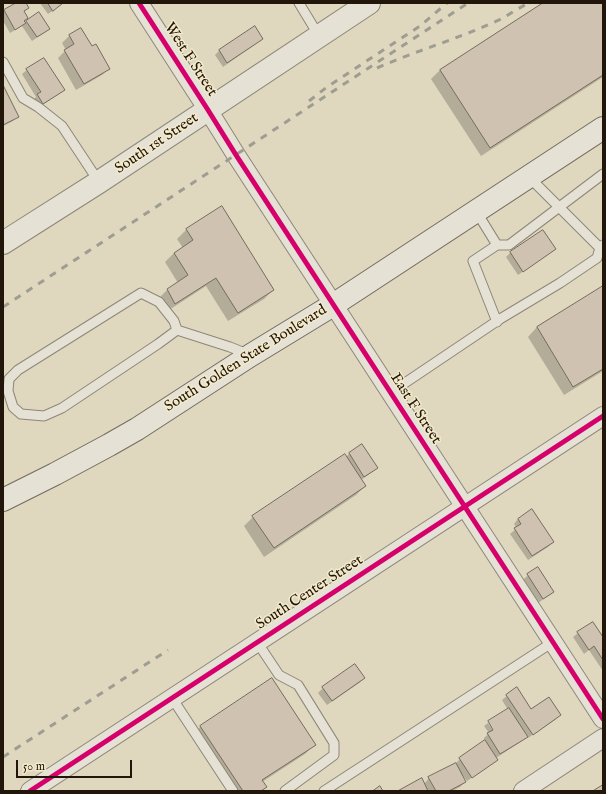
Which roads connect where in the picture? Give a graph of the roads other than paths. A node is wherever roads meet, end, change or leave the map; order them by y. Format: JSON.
{"nodes":[{"id":1,"x":139,"y":3,"type":"edge"},
{"id":2,"x":298,"y":3,"type":"edge"},
{"id":3,"x":369,"y":3,"type":"edge"},
{"id":4,"x":319,"y":36,"type":"junction"},
{"id":5,"x":3,"y":62,"type":"edge"},
{"id":6,"x":208,"y":110,"type":"junction"},
{"id":7,"x":603,"y":128,"type":"edge"},
{"id":8,"x":603,"y":174,"type":"edge"},
{"id":9,"x":529,"y":176,"type":"junction"},
{"id":10,"x":99,"y":182,"type":"junction"},
{"id":11,"x":558,"y":207,"type":"junction"},
{"id":12,"x":476,"y":211,"type":"junction"},
{"id":13,"x":3,"y":243,"type":"edge"},
{"id":14,"x":497,"y":245,"type":"junction"},
{"id":15,"x":602,"y":247,"type":"edge"},
{"id":16,"x":333,"y":305,"type":"junction"},
{"id":17,"x":497,"y":322,"type":"junction"},
{"id":18,"x":177,"y":330,"type":"junction"},
{"id":19,"x":251,"y":355,"type":"junction"},
{"id":20,"x":390,"y":393,"type":"junction"},
{"id":21,"x":603,"y":416,"type":"edge"},
{"id":22,"x":3,"y":500,"type":"edge"},
{"id":23,"x":464,"y":506,"type":"junction"},
{"id":24,"x":257,"y":642,"type":"junction"},
{"id":25,"x":553,"y":642,"type":"junction"},
{"id":26,"x":172,"y":698,"type":"junction"},
{"id":27,"x":603,"y":719,"type":"edge"},
{"id":28,"x":603,"y":738,"type":"edge"},
{"id":29,"x":30,"y":791,"type":"edge"},
{"id":30,"x":234,"y":791,"type":"edge"},
{"id":31,"x":285,"y":791,"type":"edge"},
{"id":32,"x":324,"y":791,"type":"edge"},
{"id":33,"x":523,"y":791,"type":"edge"}],
"edges":[{"from":1,"to":6,"type":"street","name":"West F Street"},
{"from":2,"to":4,"type":"lane"},
{"from":3,"to":4,"type":"main road","name":"South 1st Street"},
{"from":4,"to":6,"type":"main road","name":"South 1st Street"},
{"from":5,"to":10,"type":"lane"},
{"from":6,"to":10,"type":"main road","name":"South 1st Street"},
{"from":6,"to":16,"type":"street","name":"East F Street"},
{"from":7,"to":9,"type":"main road","name":"South Golden State Boulevard"},
{"from":8,"to":11,"type":"lane"},
{"from":9,"to":11,"type":"lane"},
{"from":9,"to":12,"type":"main road","name":"South Golden State Boulevard"},
{"from":10,"to":13,"type":"main road","name":"South 1st Street"},
{"from":11,"to":14,"type":"lane"},
{"from":11,"to":15,"type":"lane"},
{"from":12,"to":14,"type":"lane"},
{"from":12,"to":16,"type":"main road","name":"South Golden State Boulevard"},
{"from":14,"to":17,"type":"lane"},
{"from":15,"to":17,"type":"lane"},
{"from":16,"to":19,"type":"main road","name":"South Golden State Boulevard"},
{"from":16,"to":20,"type":"street","name":"East F Street"},
{"from":17,"to":20,"type":"lane"},
{"from":18,"to":18,"type":"lane"},
{"from":18,"to":19,"type":"lane"},
{"from":19,"to":22,"type":"main road","name":"South Golden State Boulevard"},
{"from":20,"to":23,"type":"street","name":"East F Street"},
{"from":21,"to":23,"type":"street","name":"South Center Street"},
{"from":23,"to":24,"type":"street","name":"South Center Street"},
{"from":23,"to":25,"type":"street","name":"East F Street"},
{"from":24,"to":26,"type":"street","name":"South Center Street"},
{"from":24,"to":31,"type":"lane"},
{"from":25,"to":27,"type":"street","name":"East F Street"},
{"from":25,"to":32,"type":"lane"},
{"from":26,"to":29,"type":"street","name":"South Center Street"},
{"from":26,"to":30,"type":"lane"},
{"from":28,"to":33,"type":"street"}]}
